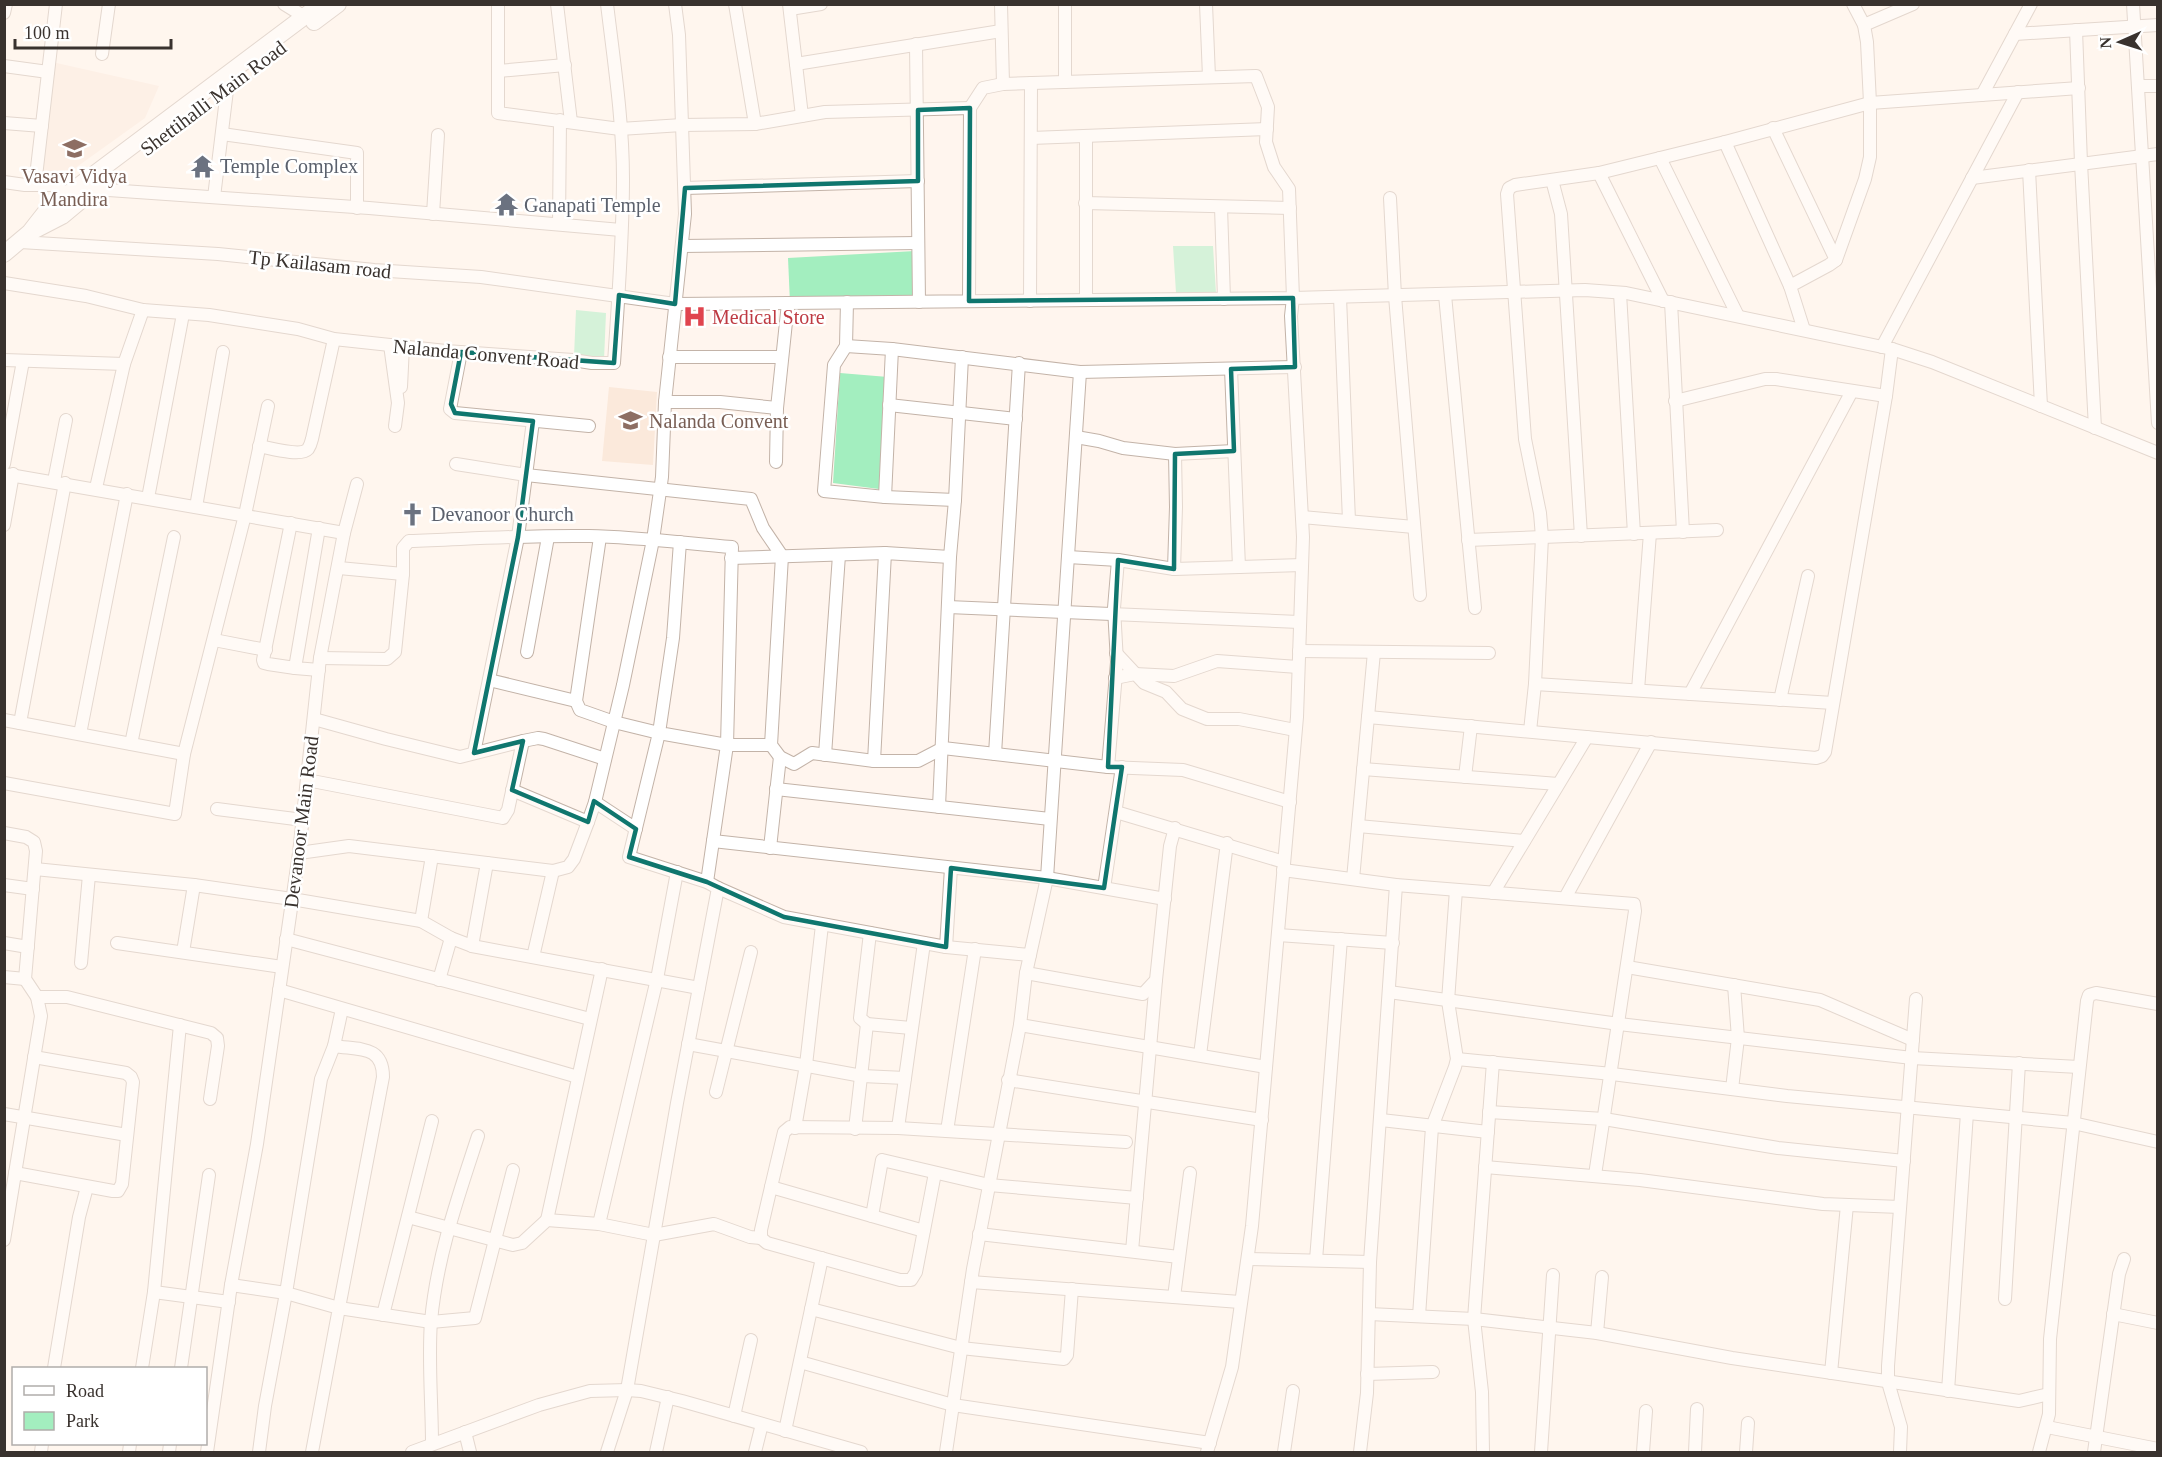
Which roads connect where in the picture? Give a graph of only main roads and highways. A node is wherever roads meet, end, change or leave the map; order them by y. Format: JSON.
{"nodes":[{"id":1,"x":327,"y":7,"type":"edge"},
{"id":2,"x":90,"y":185,"type":"junction"},
{"id":3,"x":13,"y":246,"type":"edge"}],
"edges":[{"from":1,"to":2,"type":"main road","name":"Shettihalli Main Road"},
{"from":1,"to":2,"type":"main road","name":"Shettihalli Main Road"},
{"from":2,"to":3,"type":"main road","name":"Shettihalli Main Road"},
{"from":2,"to":3,"type":"main road","name":"Shettihalli Main Road"}]}
